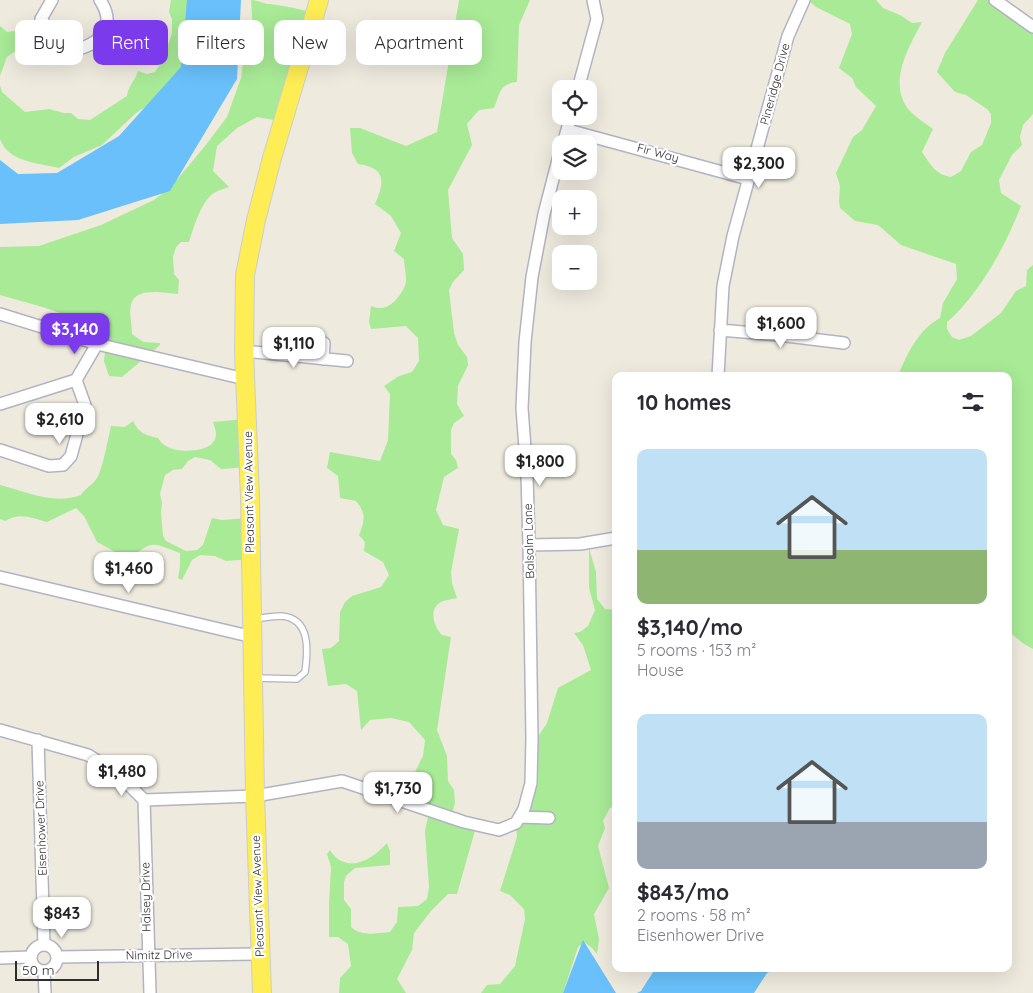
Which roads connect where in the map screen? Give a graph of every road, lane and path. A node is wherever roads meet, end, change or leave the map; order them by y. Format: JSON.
{"nodes":[{"id":1,"x":52,"y":0,"type":"edge"},
{"id":2,"x":100,"y":0,"type":"edge"},
{"id":3,"x":319,"y":0,"type":"edge"},
{"id":4,"x":592,"y":0,"type":"edge"},
{"id":5,"x":804,"y":0,"type":"edge"},
{"id":6,"x":995,"y":0,"type":"edge"},
{"id":7,"x":1033,"y":28,"type":"edge"},
{"id":8,"x":580,"y":80,"type":"edge"},
{"id":9,"x":569,"y":125,"type":"edge"},
{"id":10,"x":568,"y":130,"type":"junction"},
{"id":11,"x":566,"y":135,"type":"edge"},
{"id":12,"x":748,"y":178,"type":"junction"},
{"id":13,"x":553,"y":180,"type":"edge"},
{"id":14,"x":0,"y":314,"type":"edge"},
{"id":15,"x":720,"y":330,"type":"junction"},
{"id":16,"x":324,"y":343,"type":"dead end"},
{"id":17,"x":844,"y":343,"type":"dead end"},
{"id":18,"x":98,"y":344,"type":"junction"},
{"id":19,"x":244,"y":351,"type":"junction"},
{"id":20,"x":322,"y":359,"type":"junction"},
{"id":21,"x":347,"y":361,"type":"dead end"},
{"id":22,"x":718,"y":372,"type":"edge"},
{"id":23,"x":245,"y":379,"type":"junction"},
{"id":24,"x":76,"y":380,"type":"junction"},
{"id":25,"x":0,"y":404,"type":"edge"},
{"id":26,"x":0,"y":450,"type":"edge"},
{"id":27,"x":612,"y":539,"type":"edge"},
{"id":28,"x":529,"y":545,"type":"junction"},
{"id":29,"x":0,"y":577,"type":"edge"},
{"id":30,"x":252,"y":619,"type":"junction"},
{"id":31,"x":252,"y":637,"type":"junction"},
{"id":32,"x":254,"y":678,"type":"junction"},
{"id":33,"x":0,"y":730,"type":"edge"},
{"id":34,"x":38,"y":740,"type":"junction"},
{"id":35,"x":255,"y":796,"type":"junction"},
{"id":36,"x":144,"y":800,"type":"junction"},
{"id":37,"x":520,"y":817,"type":"junction"},
{"id":38,"x":549,"y":818,"type":"dead end"},
{"id":39,"x":44,"y":946,"type":"junction"},
{"id":40,"x":260,"y":954,"type":"junction"},
{"id":41,"x":148,"y":956,"type":"junction"},
{"id":42,"x":31,"y":957,"type":"junction"},
{"id":43,"x":57,"y":957,"type":"junction"},
{"id":44,"x":0,"y":958,"type":"edge"},
{"id":45,"x":44,"y":971,"type":"junction"},
{"id":46,"x":45,"y":993,"type":"edge"},
{"id":47,"x":150,"y":993,"type":"edge"},
{"id":48,"x":262,"y":993,"type":"edge"}],
"edges":[{"from":1,"to":2,"type":"street"},
{"from":3,"to":19,"type":"main road","name":"Pleasant View Avenue"},
{"from":4,"to":8,"type":"street"},
{"from":5,"to":12,"type":"street","name":"Pineridge Drive"},
{"from":6,"to":7,"type":"street"},
{"from":9,"to":10,"type":"street"},
{"from":10,"to":11,"type":"street"},
{"from":10,"to":12,"type":"street","name":"Fir Way"},
{"from":12,"to":15,"type":"street","name":"Pineridge Drive"},
{"from":13,"to":28,"type":"street","name":"Balsalm Lane"},
{"from":14,"to":18,"type":"street"},
{"from":15,"to":17,"type":"street"},
{"from":15,"to":22,"type":"street","name":"Pineridge Drive"},
{"from":16,"to":20,"type":"street"},
{"from":18,"to":23,"type":"street"},
{"from":18,"to":24,"type":"street"},
{"from":19,"to":20,"type":"street"},
{"from":19,"to":23,"type":"main road","name":"Pleasant View Avenue"},
{"from":20,"to":21,"type":"street"},
{"from":23,"to":30,"type":"main road","name":"Pleasant View Avenue"},
{"from":24,"to":25,"type":"street"},
{"from":24,"to":26,"type":"street"},
{"from":27,"to":28,"type":"street"},
{"from":28,"to":37,"type":"street","name":"Balsalm Lane"},
{"from":29,"to":31,"type":"street"},
{"from":30,"to":31,"type":"main road","name":"Pleasant View Avenue"},
{"from":30,"to":32,"type":"lane"},
{"from":31,"to":32,"type":"main road","name":"Pleasant View Avenue"},
{"from":32,"to":35,"type":"main road","name":"Pleasant View Avenue"},
{"from":33,"to":34,"type":"street"},
{"from":34,"to":36,"type":"street"},
{"from":34,"to":39,"type":"street","name":"Eisenhower Drive"},
{"from":35,"to":36,"type":"street"},
{"from":35,"to":37,"type":"street"},
{"from":35,"to":40,"type":"main road","name":"Pleasant View Avenue"},
{"from":36,"to":41,"type":"street","name":"Halsey Drive"},
{"from":37,"to":38,"type":"street"},
{"from":39,"to":42,"type":"street"},
{"from":39,"to":43,"type":"street"},
{"from":40,"to":41,"type":"street","name":"Nimitz Drive"},
{"from":40,"to":48,"type":"main road","name":"Pleasant View Avenue"},
{"from":41,"to":43,"type":"street","name":"Nimitz Drive"},
{"from":41,"to":47,"type":"street","name":"Halsey Drive"},
{"from":42,"to":44,"type":"street"},
{"from":42,"to":45,"type":"street"},
{"from":43,"to":45,"type":"street"},
{"from":45,"to":46,"type":"street"}]}
